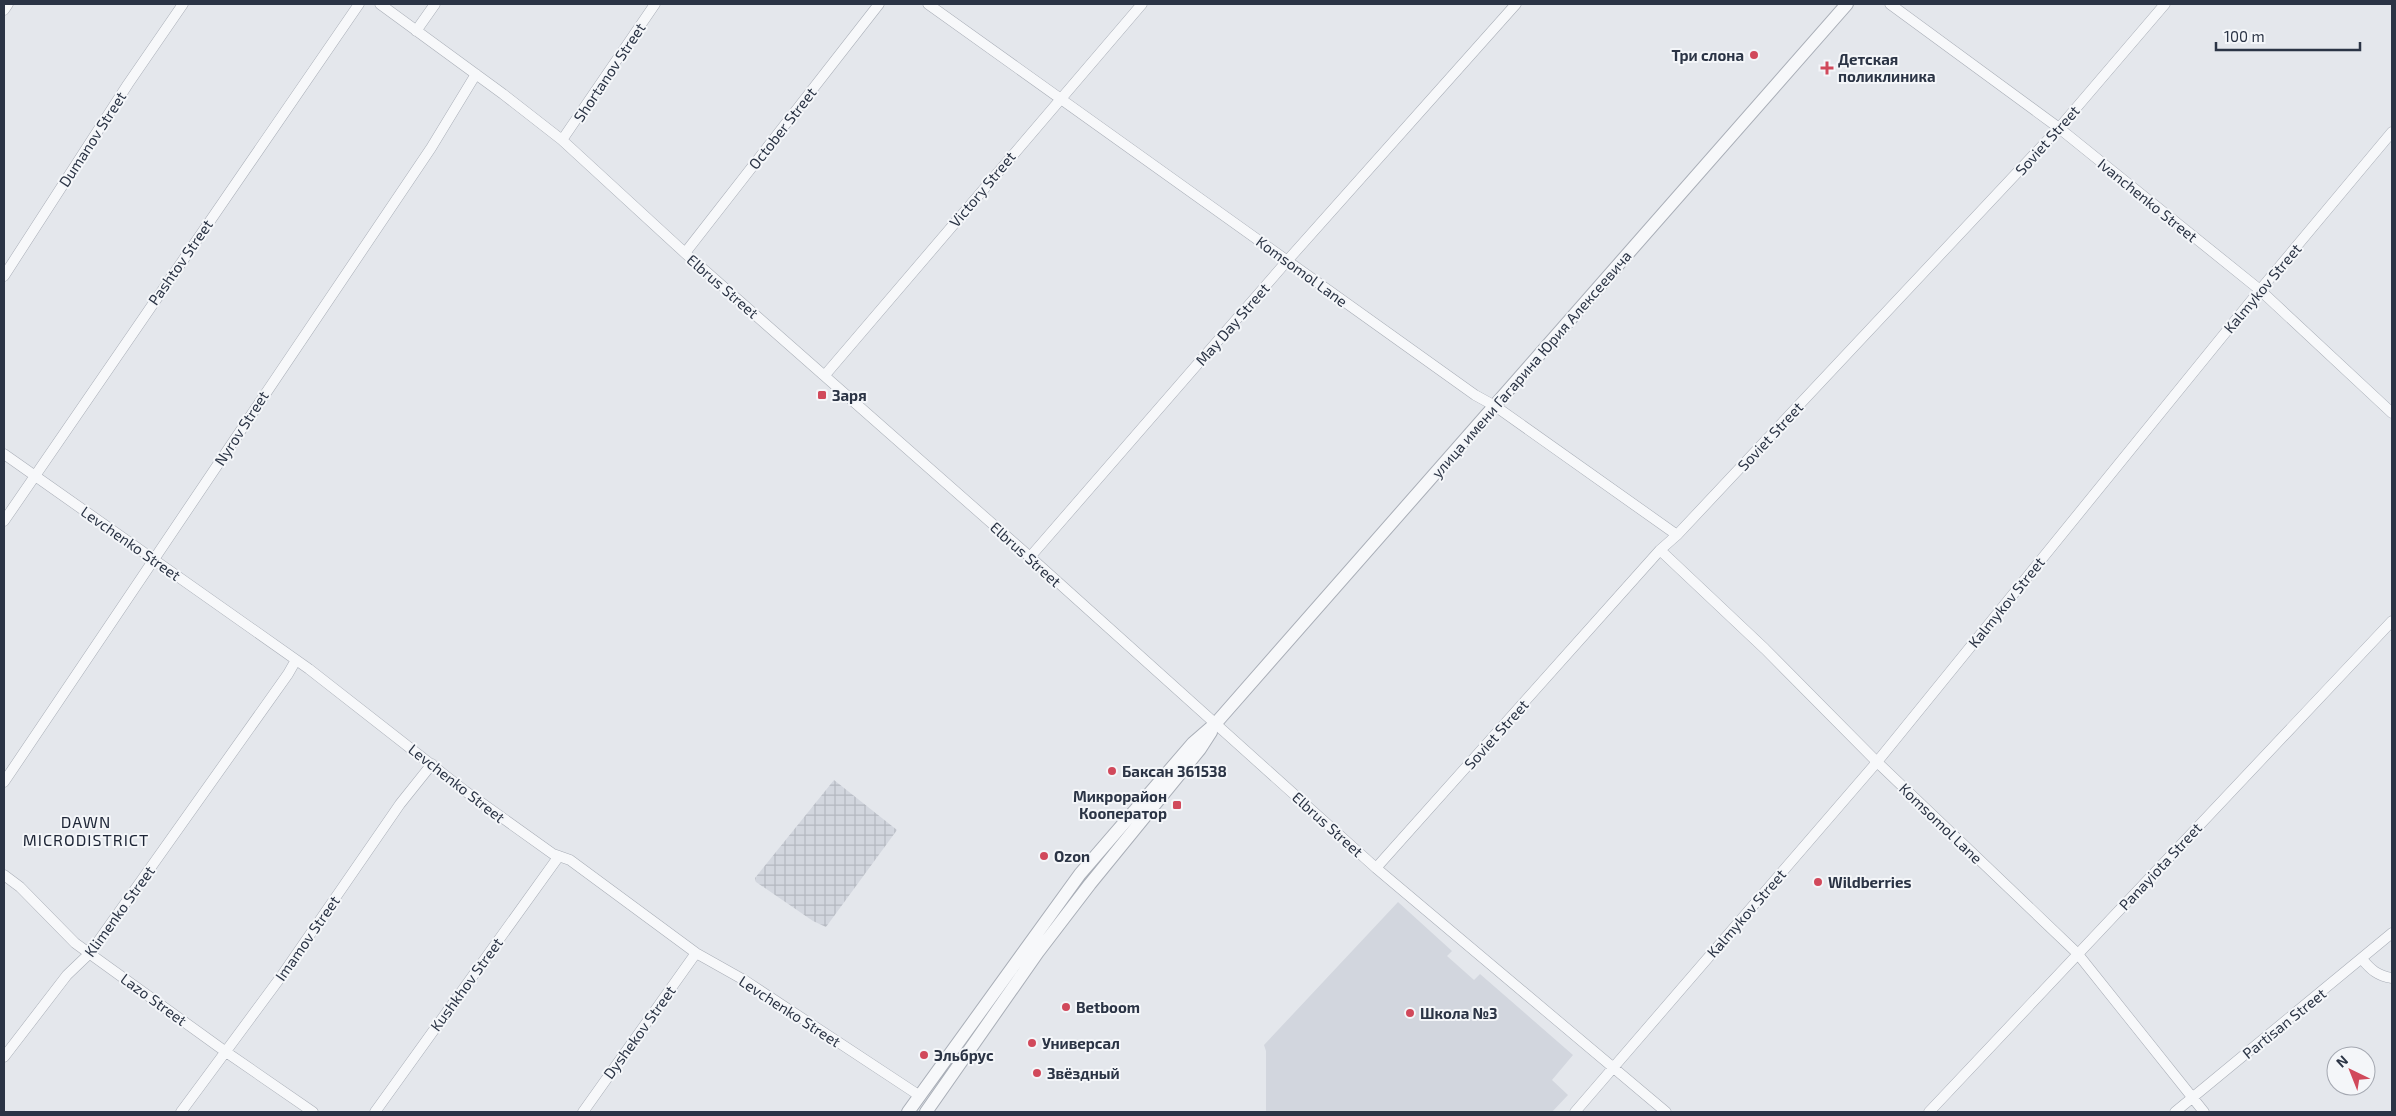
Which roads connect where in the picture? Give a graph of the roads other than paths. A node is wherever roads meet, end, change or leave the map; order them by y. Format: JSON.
{"nodes":[{"id":1,"x":8,"y":4,"type":"edge"},
{"id":2,"x":183,"y":4,"type":"edge"},
{"id":3,"x":359,"y":4,"type":"edge"},
{"id":4,"x":380,"y":4,"type":"edge"},
{"id":5,"x":435,"y":4,"type":"edge"},
{"id":6,"x":655,"y":4,"type":"edge"},
{"id":7,"x":879,"y":4,"type":"edge"},
{"id":8,"x":928,"y":4,"type":"edge"},
{"id":9,"x":1142,"y":4,"type":"edge"},
{"id":10,"x":1516,"y":4,"type":"edge"},
{"id":11,"x":1846,"y":4,"type":"edge"},
{"id":12,"x":1890,"y":4,"type":"edge"},
{"id":13,"x":2165,"y":4,"type":"edge"},
{"id":14,"x":4,"y":10,"type":"edge"},
{"id":15,"x":416,"y":30,"type":"junction"},
{"id":16,"x":476,"y":74,"type":"junction"},
{"id":17,"x":1060,"y":97,"type":"junction"},
{"id":18,"x":2059,"y":128,"type":"junction"},
{"id":19,"x":2392,"y":132,"type":"edge"},
{"id":20,"x":562,"y":140,"type":"junction"},
{"id":21,"x":685,"y":253,"type":"junction"},
{"id":22,"x":1287,"y":261,"type":"junction"},
{"id":23,"x":4,"y":276,"type":"edge"},
{"id":24,"x":2260,"y":290,"type":"junction"},
{"id":25,"x":825,"y":375,"type":"junction"},
{"id":26,"x":1495,"y":406,"type":"junction"},
{"id":27,"x":2392,"y":413,"type":"edge"},
{"id":28,"x":4,"y":454,"type":"edge"},
{"id":29,"x":34,"y":476,"type":"junction"},
{"id":30,"x":4,"y":521,"type":"edge"},
{"id":31,"x":1677,"y":535,"type":"junction"},
{"id":32,"x":1660,"y":550,"type":"junction"},
{"id":33,"x":1030,"y":557,"type":"junction"},
{"id":34,"x":154,"y":559,"type":"junction"},
{"id":35,"x":2392,"y":621,"type":"edge"},
{"id":36,"x":296,"y":660,"type":"junction"},
{"id":37,"x":1216,"y":723,"type":"junction"},
{"id":38,"x":1877,"y":762,"type":"junction"},
{"id":39,"x":432,"y":764,"type":"junction"},
{"id":40,"x":4,"y":782,"type":"edge"},
{"id":41,"x":559,"y":856,"type":"junction"},
{"id":42,"x":1376,"y":868,"type":"junction"},
{"id":43,"x":4,"y":875,"type":"edge"},
{"id":44,"x":2392,"y":933,"type":"edge"},
{"id":45,"x":90,"y":953,"type":"junction"},
{"id":46,"x":696,"y":953,"type":"junction"},
{"id":47,"x":2078,"y":953,"type":"junction"},
{"id":48,"x":2362,"y":959,"type":"junction"},
{"id":49,"x":2392,"y":978,"type":"edge"},
{"id":50,"x":226,"y":1052,"type":"junction"},
{"id":51,"x":4,"y":1057,"type":"edge"},
{"id":52,"x":1613,"y":1067,"type":"junction"},
{"id":53,"x":920,"y":1096,"type":"junction"},
{"id":54,"x":2192,"y":1098,"type":"junction"},
{"id":55,"x":181,"y":1112,"type":"edge"},
{"id":56,"x":313,"y":1112,"type":"edge"},
{"id":57,"x":375,"y":1112,"type":"edge"},
{"id":58,"x":583,"y":1112,"type":"edge"},
{"id":59,"x":908,"y":1112,"type":"edge"},
{"id":60,"x":926,"y":1112,"type":"edge"},
{"id":61,"x":1575,"y":1112,"type":"edge"},
{"id":62,"x":1666,"y":1112,"type":"edge"},
{"id":63,"x":1930,"y":1112,"type":"edge"},
{"id":64,"x":2175,"y":1112,"type":"edge"},
{"id":65,"x":2204,"y":1112,"type":"edge"}],
"edges":[{"from":1,"to":14,"type":"street"},
{"from":2,"to":23,"type":"street","name":"Dumanov Street"},
{"from":3,"to":29,"type":"street","name":"Pashtov Street"},
{"from":4,"to":15,"type":"street","name":"Elbrus Street"},
{"from":5,"to":15,"type":"street"},
{"from":6,"to":20,"type":"street","name":"Shortanov Street"},
{"from":7,"to":21,"type":"street","name":"October Street"},
{"from":8,"to":17,"type":"street","name":"Komsomol Lane"},
{"from":9,"to":17,"type":"street","name":"Victory Street"},
{"from":10,"to":22,"type":"street","name":"May Day Street"},
{"from":11,"to":26,"type":"street","name":"улица имени Гагарина Юрия Алексеевича"},
{"from":12,"to":18,"type":"street","name":"Ivanchenko Street"},
{"from":13,"to":18,"type":"street","name":"Soviet Street"},
{"from":15,"to":16,"type":"street","name":"Elbrus Street"},
{"from":16,"to":20,"type":"street","name":"Elbrus Street"},
{"from":16,"to":34,"type":"street","name":"Nyrov Street"},
{"from":17,"to":22,"type":"street","name":"Komsomol Lane"},
{"from":17,"to":25,"type":"street","name":"Victory Street"},
{"from":18,"to":24,"type":"street","name":"Ivanchenko Street"},
{"from":18,"to":31,"type":"street","name":"Soviet Street"},
{"from":19,"to":24,"type":"street","name":"Kalmykov Street"},
{"from":20,"to":21,"type":"street","name":"Elbrus Street"},
{"from":21,"to":25,"type":"street","name":"Elbrus Street"},
{"from":22,"to":26,"type":"street","name":"Komsomol Lane"},
{"from":22,"to":33,"type":"street","name":"May Day Street"},
{"from":24,"to":27,"type":"street","name":"Ivanchenko Street"},
{"from":24,"to":38,"type":"street","name":"Kalmykov Street"},
{"from":25,"to":33,"type":"street","name":"Elbrus Street"},
{"from":26,"to":31,"type":"street","name":"Komsomol Lane"},
{"from":26,"to":37,"type":"street","name":"улица имени Гагарина Юрия Алексеевича"},
{"from":28,"to":29,"type":"street","name":"Levchenko Street"},
{"from":29,"to":30,"type":"street","name":"Pashtov Street"},
{"from":29,"to":34,"type":"street","name":"Levchenko Street"},
{"from":31,"to":32,"type":"street","name":"Soviet Street"},
{"from":32,"to":38,"type":"street","name":"Komsomol Lane"},
{"from":32,"to":42,"type":"street","name":"Soviet Street"},
{"from":33,"to":37,"type":"street","name":"Elbrus Street"},
{"from":34,"to":36,"type":"street","name":"Levchenko Street"},
{"from":34,"to":40,"type":"street","name":"Nyrov Street"},
{"from":35,"to":47,"type":"street","name":"Panayiota Street"},
{"from":36,"to":39,"type":"street","name":"Levchenko Street"},
{"from":36,"to":45,"type":"street","name":"Klimenko Street"},
{"from":37,"to":42,"type":"street","name":"Elbrus Street"},
{"from":37,"to":53,"type":"street","name":"улица имени Гагарина Юрия Алексеевича"},
{"from":37,"to":60,"type":"street","name":"улица имени Гагарина Юрия Алексеевича"},
{"from":38,"to":47,"type":"street","name":"Komsomol Lane"},
{"from":38,"to":52,"type":"street","name":"Kalmykov Street"},
{"from":39,"to":41,"type":"street","name":"Levchenko Street"},
{"from":39,"to":50,"type":"street","name":"Imamov Street"},
{"from":41,"to":46,"type":"street","name":"Levchenko Street"},
{"from":41,"to":57,"type":"street","name":"Kushkhov Street"},
{"from":42,"to":52,"type":"street","name":"Elbrus Street"},
{"from":43,"to":45,"type":"street","name":"Lazo Street"},
{"from":44,"to":48,"type":"street","name":"Partisan Street"},
{"from":45,"to":50,"type":"street","name":"Lazo Street"},
{"from":45,"to":51,"type":"street","name":"Klimenko Street"},
{"from":46,"to":53,"type":"street","name":"Levchenko Street"},
{"from":46,"to":58,"type":"street","name":"Dyshekov Street"},
{"from":47,"to":54,"type":"street","name":"Komsomol Lane"},
{"from":47,"to":63,"type":"street","name":"Panayiota Street"},
{"from":48,"to":49,"type":"street"},
{"from":48,"to":54,"type":"street","name":"Partisan Street"},
{"from":50,"to":55,"type":"street","name":"Imamov Street"},
{"from":50,"to":56,"type":"street","name":"Lazo Street"},
{"from":52,"to":61,"type":"street","name":"Kalmykov Street"},
{"from":52,"to":62,"type":"street","name":"Elbrus Street"},
{"from":53,"to":59,"type":"street","name":"улица имени Гагарина Юрия Алексеевича"},
{"from":54,"to":64,"type":"street","name":"Partisan Street"},
{"from":54,"to":65,"type":"street","name":"Komsomol Lane"}]}
